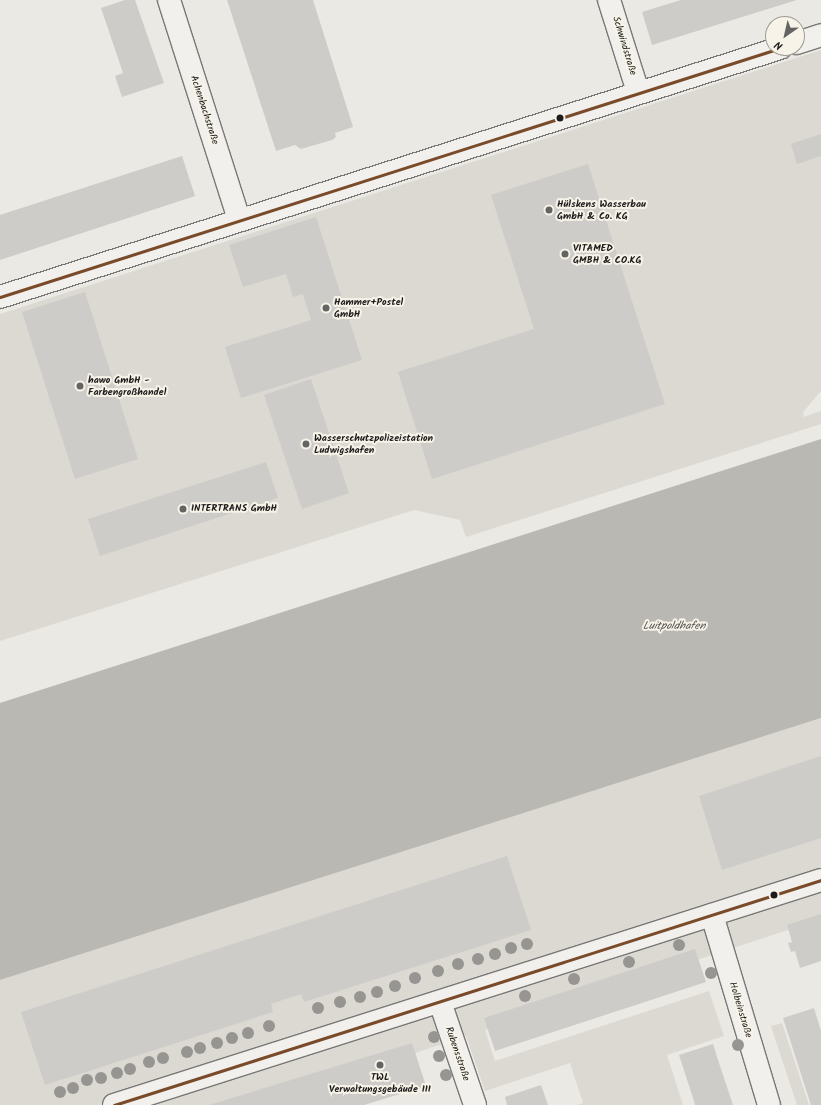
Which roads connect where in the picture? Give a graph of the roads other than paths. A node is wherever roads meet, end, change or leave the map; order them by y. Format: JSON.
{"nodes":[{"id":1,"x":169,"y":0,"type":"edge"},
{"id":2,"x":610,"y":0,"type":"edge"},
{"id":3,"x":821,"y":35,"type":"edge"},
{"id":4,"x":805,"y":40,"type":"edge"},
{"id":5,"x":765,"y":53,"type":"edge"},
{"id":6,"x":638,"y":92,"type":"junction"},
{"id":7,"x":239,"y":220,"type":"junction"},
{"id":8,"x":0,"y":297,"type":"edge"},
{"id":9,"x":821,"y":880,"type":"edge"},
{"id":10,"x":712,"y":915,"type":"junction"},
{"id":11,"x":440,"y":1002,"type":"junction"},
{"id":12,"x":114,"y":1105,"type":"edge"},
{"id":13,"x":475,"y":1105,"type":"edge"},
{"id":14,"x":769,"y":1105,"type":"edge"}],
"edges":[{"from":1,"to":7,"type":"street","name":"Achenbachstraße"},
{"from":2,"to":6,"type":"street","name":"Schwindstraße"},
{"from":3,"to":4,"type":"street"},
{"from":5,"to":6,"type":"street"},
{"from":6,"to":7,"type":"street"},
{"from":7,"to":8,"type":"street"},
{"from":9,"to":10,"type":"street"},
{"from":10,"to":11,"type":"street"},
{"from":10,"to":14,"type":"street","name":"Holbeinstraße"},
{"from":11,"to":12,"type":"street"},
{"from":11,"to":13,"type":"street","name":"Rubensstraße"}]}
